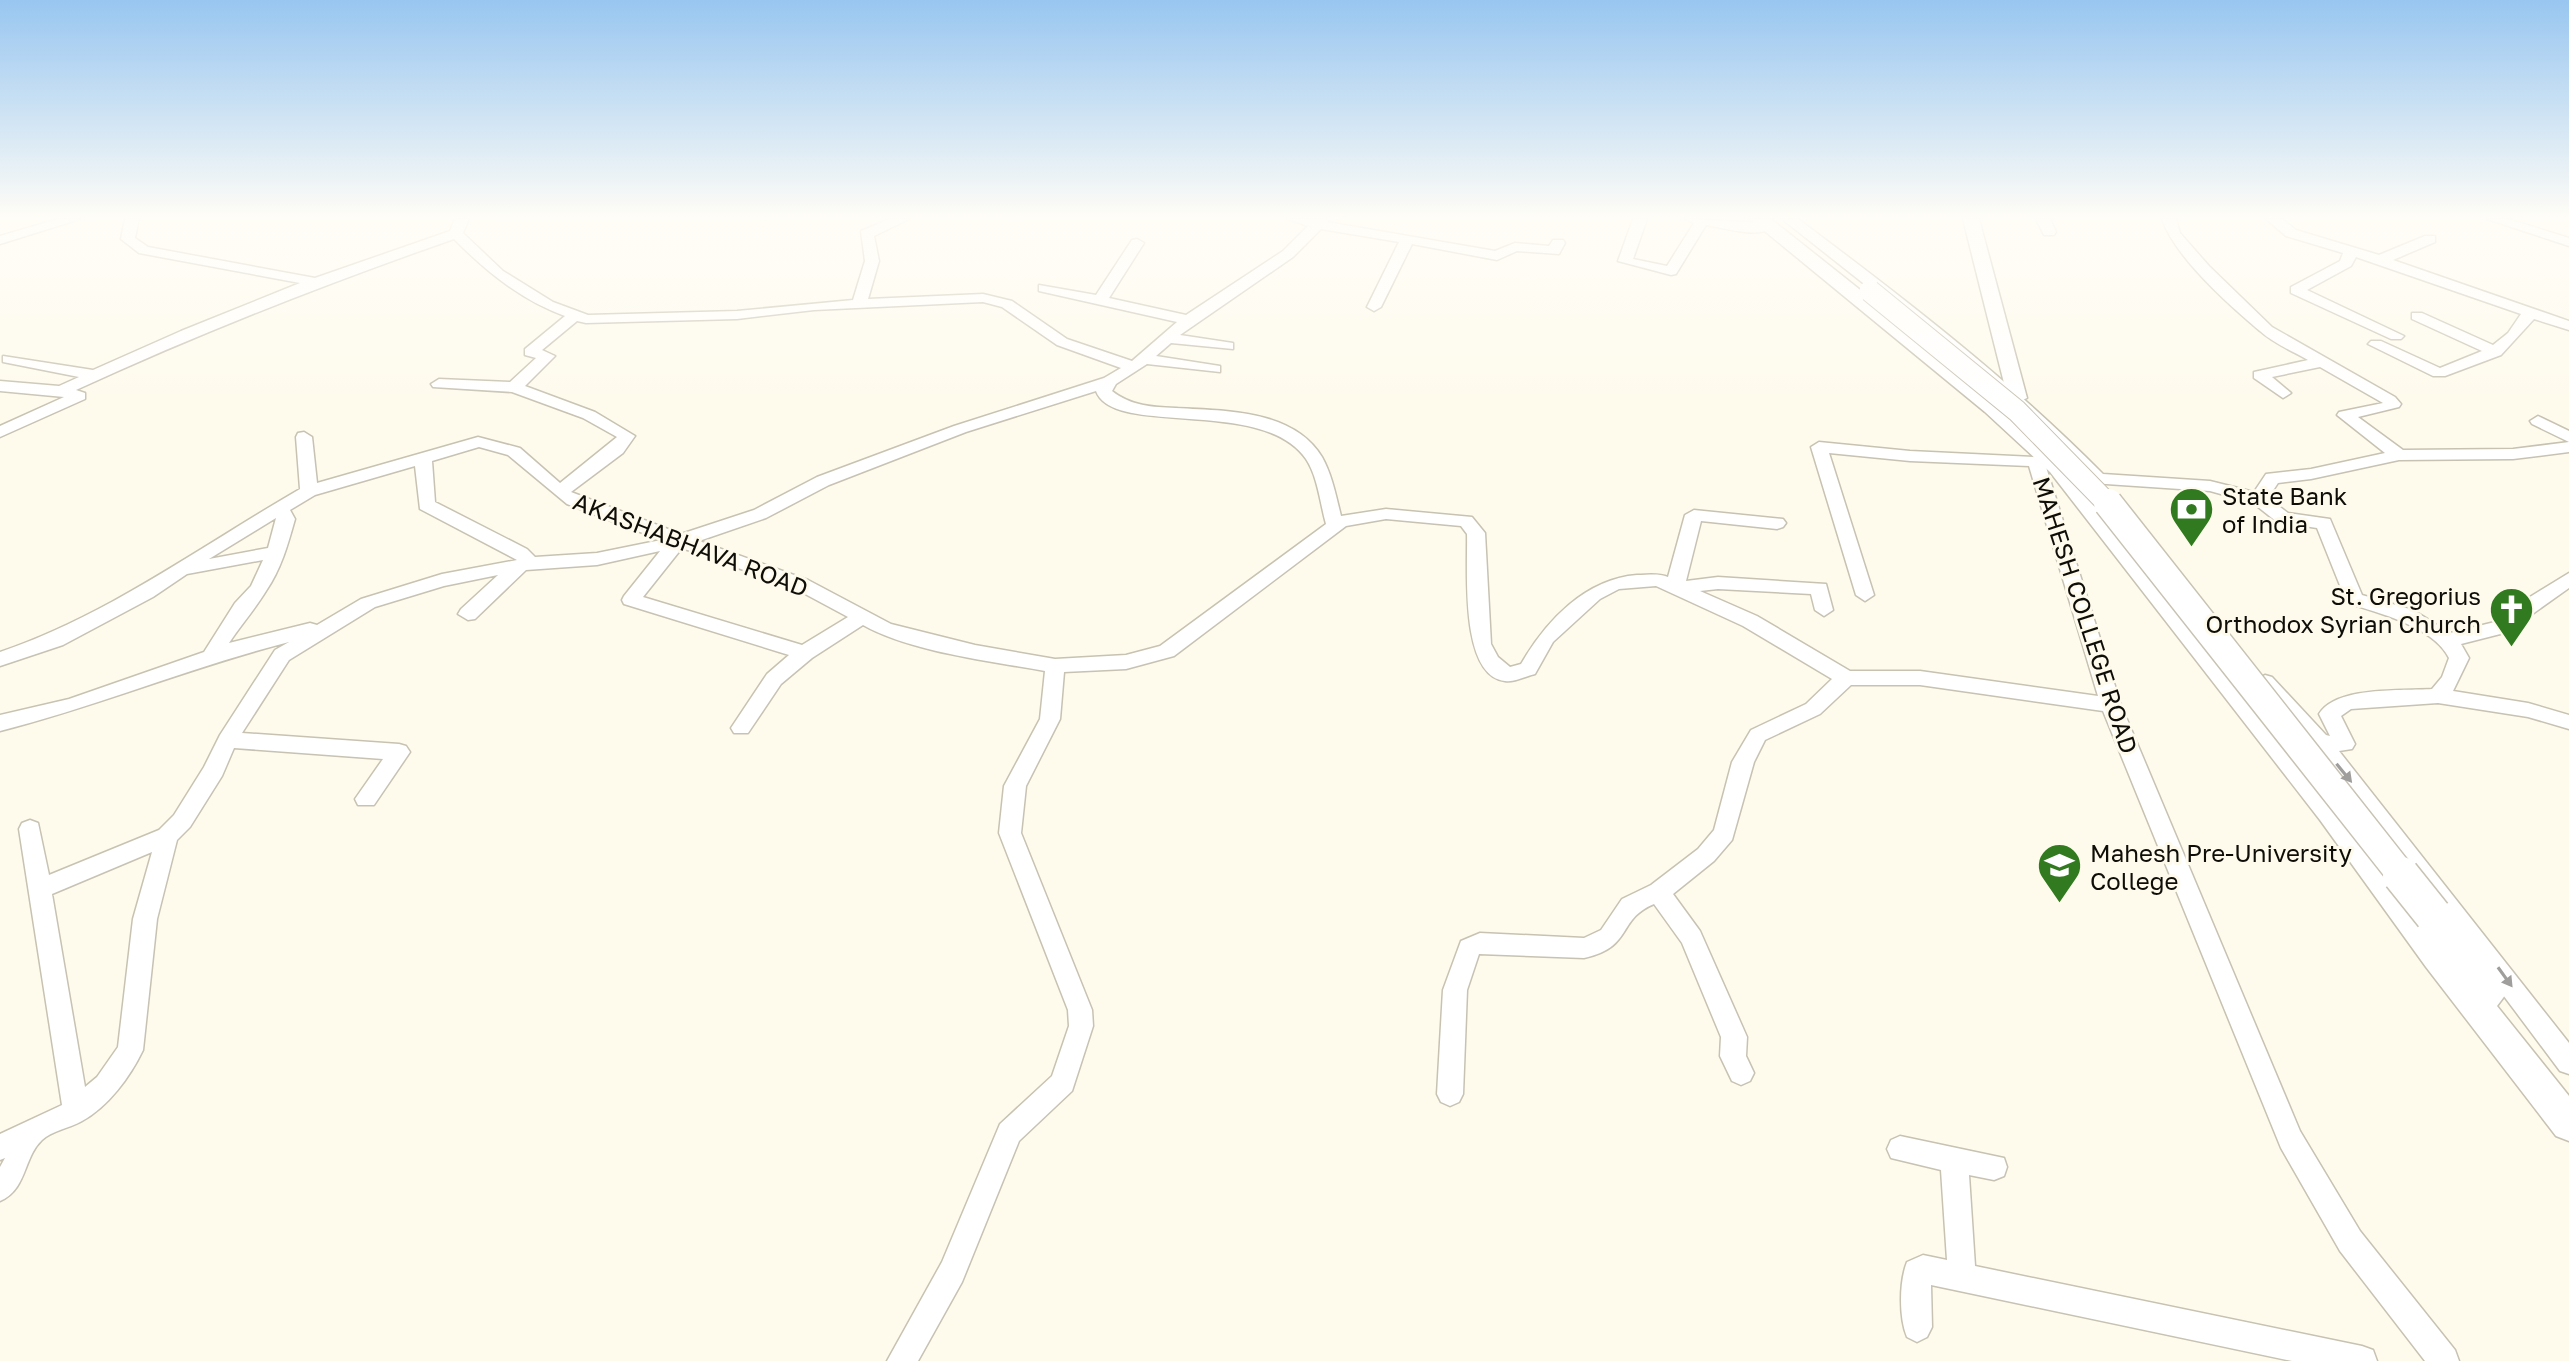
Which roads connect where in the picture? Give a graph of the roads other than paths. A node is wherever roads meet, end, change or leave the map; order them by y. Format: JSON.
{"nodes":[{"id":1,"x":315,"y":283,"type":"edge"},
{"id":2,"x":513,"y":283,"type":"edge"},
{"id":3,"x":867,"y":283,"type":"edge"},
{"id":4,"x":1112,"y":283,"type":"edge"},
{"id":5,"x":1245,"y":283,"type":"edge"},
{"id":6,"x":1386,"y":283,"type":"edge"},
{"id":7,"x":1847,"y":283,"type":"edge"},
{"id":8,"x":1857,"y":283,"type":"edge"},
{"id":9,"x":1864,"y":283,"type":"edge"},
{"id":10,"x":1974,"y":283,"type":"edge"},
{"id":11,"x":1981,"y":283,"type":"edge"},
{"id":12,"x":2218,"y":283,"type":"edge"},
{"id":13,"x":2310,"y":283,"type":"edge"},
{"id":14,"x":2445,"y":283,"type":"edge"},
{"id":15,"x":1044,"y":288,"type":"dead end"},
{"id":16,"x":1101,"y":299,"type":"junction"},
{"id":17,"x":858,"y":305,"type":"junction"},
{"id":18,"x":1374,"y":307,"type":"dead end"},
{"id":19,"x":2530,"y":312,"type":"junction"},
{"id":20,"x":2417,"y":316,"type":"dead end"},
{"id":21,"x":573,"y":317,"type":"junction"},
{"id":22,"x":1188,"y":320,"type":"junction"},
{"id":23,"x":2568,"y":326,"type":"edge"},
{"id":24,"x":1168,"y":338,"type":"junction"},
{"id":25,"x":1228,"y":346,"type":"dead end"},
{"id":26,"x":2496,"y":352,"type":"junction"},
{"id":27,"x":8,"y":359,"type":"dead end"},
{"id":28,"x":2320,"y":362,"type":"junction"},
{"id":29,"x":1139,"y":363,"type":"junction"},
{"id":30,"x":1215,"y":369,"type":"dead end"},
{"id":31,"x":93,"y":375,"type":"junction"},
{"id":32,"x":1110,"y":381,"type":"junction"},
{"id":33,"x":439,"y":384,"type":"dead end"},
{"id":34,"x":0,"y":386,"type":"edge"},
{"id":35,"x":514,"y":387,"type":"junction"},
{"id":36,"x":61,"y":391,"type":"junction"},
{"id":37,"x":2283,"y":393,"type":"dead end"},
{"id":38,"x":1998,"y":396,"type":"junction"},
{"id":39,"x":2538,"y":421,"type":"dead end"},
{"id":40,"x":0,"y":432,"type":"edge"},
{"id":41,"x":304,"y":437,"type":"dead end"},
{"id":42,"x":2569,"y":437,"type":"edge"},
{"id":43,"x":2569,"y":447,"type":"edge"},
{"id":44,"x":2399,"y":455,"type":"junction"},
{"id":45,"x":423,"y":457,"type":"junction"},
{"id":46,"x":2044,"y":462,"type":"junction"},
{"id":47,"x":2097,"y":479,"type":"junction"},
{"id":48,"x":309,"y":491,"type":"junction"},
{"id":49,"x":559,"y":492,"type":"junction"},
{"id":50,"x":2259,"y":499,"type":"junction"},
{"id":51,"x":280,"y":508,"type":"junction"},
{"id":52,"x":1777,"y":523,"type":"dead end"},
{"id":53,"x":1335,"y":526,"type":"junction"},
{"id":54,"x":677,"y":542,"type":"junction"},
{"id":55,"x":276,"y":552,"type":"junction"},
{"id":56,"x":525,"y":564,"type":"junction"},
{"id":57,"x":179,"y":571,"type":"junction"},
{"id":58,"x":2569,"y":579,"type":"edge"},
{"id":59,"x":1675,"y":588,"type":"junction"},
{"id":60,"x":1865,"y":595,"type":"dead end"},
{"id":61,"x":1824,"y":610,"type":"dead end"},
{"id":62,"x":468,"y":614,"type":"dead end"},
{"id":63,"x":861,"y":618,"type":"junction"},
{"id":64,"x":321,"y":628,"type":"junction"},
{"id":65,"x":2452,"y":643,"type":"junction"},
{"id":66,"x":805,"y":653,"type":"junction"},
{"id":67,"x":211,"y":657,"type":"junction"},
{"id":68,"x":0,"y":659,"type":"edge"},
{"id":69,"x":1055,"y":666,"type":"junction"},
{"id":70,"x":1846,"y":678,"type":"junction"},
{"id":71,"x":2438,"y":696,"type":"junction"},
{"id":72,"x":2111,"y":705,"type":"junction"},
{"id":73,"x":2569,"y":722,"type":"edge"},
{"id":74,"x":0,"y":723,"type":"edge"},
{"id":75,"x":741,"y":728,"type":"dead end"},
{"id":76,"x":227,"y":740,"type":"junction"},
{"id":77,"x":2320,"y":743,"type":"junction"},
{"id":78,"x":366,"y":799,"type":"dead end"},
{"id":79,"x":30,"y":829,"type":"dead end"},
{"id":80,"x":167,"y":836,"type":"junction"},
{"id":81,"x":42,"y":888,"type":"junction"},
{"id":82,"x":1659,"y":892,"type":"junction"},
{"id":83,"x":2551,"y":1064,"type":"edge"},
{"id":84,"x":1741,"y":1073,"type":"dead end"},
{"id":85,"x":1450,"y":1094,"type":"dead end"},
{"id":86,"x":2569,"y":1095,"type":"edge"},
{"id":87,"x":76,"y":1111,"type":"junction"},
{"id":88,"x":2569,"y":1124,"type":"edge"},
{"id":89,"x":31,"y":1134,"type":"junction"},
{"id":90,"x":0,"y":1147,"type":"edge"},
{"id":91,"x":1900,"y":1149,"type":"dead end"},
{"id":92,"x":1954,"y":1160,"type":"junction"},
{"id":93,"x":1994,"y":1167,"type":"dead end"},
{"id":94,"x":0,"y":1188,"type":"edge"},
{"id":95,"x":1962,"y":1276,"type":"junction"},
{"id":96,"x":1917,"y":1327,"type":"dead end"},
{"id":97,"x":902,"y":1361,"type":"edge"},
{"id":98,"x":2362,"y":1361,"type":"edge"},
{"id":99,"x":2444,"y":1361,"type":"edge"}],
"edges":[{"from":1,"to":31,"type":"street"},
{"from":2,"to":21,"type":"street"},
{"from":3,"to":17,"type":"street"},
{"from":4,"to":16,"type":"street"},
{"from":5,"to":22,"type":"street"},
{"from":6,"to":18,"type":"street"},
{"from":7,"to":38,"type":"highway"},
{"from":8,"to":83,"type":"highway","bridge":true},
{"from":9,"to":38,"type":"street"},
{"from":10,"to":38,"type":"main road"},
{"from":11,"to":38,"type":"main road"},
{"from":12,"to":28,"type":"street"},
{"from":13,"to":26,"type":"street"},
{"from":14,"to":19,"type":"street"},
{"from":15,"to":16,"type":"street"},
{"from":16,"to":22,"type":"street"},
{"from":17,"to":21,"type":"street"},
{"from":17,"to":29,"type":"street"},
{"from":19,"to":23,"type":"street"},
{"from":19,"to":26,"type":"street"},
{"from":20,"to":26,"type":"street"},
{"from":21,"to":35,"type":"street"},
{"from":22,"to":24,"type":"street"},
{"from":24,"to":25,"type":"street"},
{"from":24,"to":29,"type":"street"},
{"from":27,"to":31,"type":"street"},
{"from":28,"to":37,"type":"street"},
{"from":28,"to":44,"type":"street"},
{"from":29,"to":30,"type":"street"},
{"from":29,"to":32,"type":"street"},
{"from":31,"to":36,"type":"street"},
{"from":32,"to":53,"type":"street"},
{"from":32,"to":54,"type":"street"},
{"from":33,"to":35,"type":"street"},
{"from":34,"to":36,"type":"street"},
{"from":35,"to":49,"type":"street"},
{"from":36,"to":40,"type":"street"},
{"from":38,"to":46,"type":"highway"},
{"from":38,"to":47,"type":"street"},
{"from":39,"to":42,"type":"street"},
{"from":41,"to":48,"type":"street"},
{"from":43,"to":44,"type":"street"},
{"from":44,"to":50,"type":"street"},
{"from":45,"to":48,"type":"street","name":"AKASHABHAVA ROAD"},
{"from":45,"to":49,"type":"street","name":"AKASHABHAVA ROAD"},
{"from":45,"to":56,"type":"street"},
{"from":46,"to":60,"type":"street"},
{"from":46,"to":72,"type":"street","name":"MAHESH COLLEGE ROAD"},
{"from":46,"to":83,"type":"highway"},
{"from":47,"to":50,"type":"street"},
{"from":47,"to":77,"type":"street"},
{"from":48,"to":51,"type":"street","name":"AKASHABHAVA ROAD"},
{"from":49,"to":54,"type":"street","name":"AKASHABHAVA ROAD"},
{"from":50,"to":65,"type":"street"},
{"from":51,"to":55,"type":"street"},
{"from":51,"to":57,"type":"street","name":"AKASHABHAVA ROAD"},
{"from":52,"to":59,"type":"street"},
{"from":53,"to":59,"type":"street","name":"AKASHABHAVA ROAD"},
{"from":53,"to":69,"type":"street","name":"AKASHABHAVA ROAD"},
{"from":54,"to":56,"type":"street"},
{"from":54,"to":63,"type":"street","name":"AKASHABHAVA ROAD"},
{"from":54,"to":66,"type":"street"},
{"from":55,"to":57,"type":"street"},
{"from":55,"to":67,"type":"street"},
{"from":56,"to":62,"type":"street"},
{"from":56,"to":64,"type":"street"},
{"from":57,"to":68,"type":"street","name":"AKASHABHAVA ROAD"},
{"from":58,"to":65,"type":"street"},
{"from":59,"to":61,"type":"street"},
{"from":59,"to":70,"type":"street","name":"AKASHABHAVA ROAD"},
{"from":63,"to":66,"type":"street"},
{"from":63,"to":69,"type":"street","name":"AKASHABHAVA ROAD"},
{"from":64,"to":67,"type":"street"},
{"from":64,"to":76,"type":"street"},
{"from":65,"to":71,"type":"street"},
{"from":66,"to":75,"type":"street"},
{"from":67,"to":74,"type":"street"},
{"from":69,"to":97,"type":"street"},
{"from":70,"to":72,"type":"street"},
{"from":70,"to":82,"type":"street"},
{"from":71,"to":73,"type":"street"},
{"from":71,"to":77,"type":"street"},
{"from":72,"to":99,"type":"street","name":"MAHESH COLLEGE ROAD"},
{"from":76,"to":78,"type":"street"},
{"from":76,"to":80,"type":"street"},
{"from":77,"to":83,"type":"street","one_way":true},
{"from":79,"to":81,"type":"street"},
{"from":80,"to":81,"type":"street"},
{"from":80,"to":87,"type":"street"},
{"from":81,"to":87,"type":"street"},
{"from":82,"to":84,"type":"street"},
{"from":82,"to":85,"type":"street"},
{"from":83,"to":86,"type":"highway"},
{"from":83,"to":88,"type":"highway"},
{"from":87,"to":89,"type":"street"},
{"from":89,"to":90,"type":"street"},
{"from":89,"to":94,"type":"street"},
{"from":91,"to":92,"type":"street"},
{"from":92,"to":93,"type":"street"},
{"from":92,"to":95,"type":"street"},
{"from":95,"to":96,"type":"street"},
{"from":95,"to":98,"type":"street"}]}
